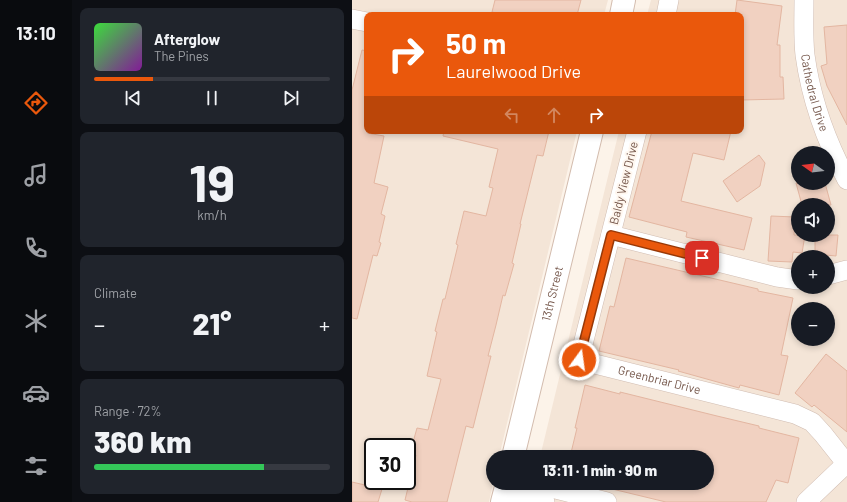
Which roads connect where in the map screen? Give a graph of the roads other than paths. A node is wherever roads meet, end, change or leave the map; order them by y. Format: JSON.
{"nodes":[{"id":1,"x":624,"y":0,"type":"edge"},
{"id":2,"x":669,"y":0,"type":"edge"},
{"id":3,"x":804,"y":0,"type":"edge"},
{"id":4,"x":622,"y":12,"type":"edge"},
{"id":5,"x":667,"y":12,"type":"edge"},
{"id":6,"x":352,"y":19,"type":"edge"},
{"id":7,"x":364,"y":21,"type":"edge"},
{"id":8,"x":591,"y":134,"type":"edge"},
{"id":9,"x":636,"y":134,"type":"edge"},
{"id":10,"x":847,"y":180,"type":"edge"},
{"id":11,"x":611,"y":235,"type":"junction"},
{"id":12,"x":847,"y":270,"type":"edge"},
{"id":13,"x":835,"y":273,"type":"edge"},
{"id":14,"x":791,"y":279,"type":"edge"},
{"id":15,"x":515,"y":450,"type":"edge"},
{"id":16,"x":847,"y":463,"type":"edge"},
{"id":17,"x":551,"y":490,"type":"edge"},
{"id":18,"x":504,"y":492,"type":"edge"},
{"id":19,"x":573,"y":498,"type":"edge"},
{"id":20,"x":545,"y":502,"type":"edge"},
{"id":21,"x":607,"y":502,"type":"edge"},
{"id":22,"x":806,"y":502,"type":"edge"}],
"edges":[{"from":1,"to":4,"type":"street"},
{"from":2,"to":5,"type":"street"},
{"from":3,"to":10,"type":"street","name":"Cathedral Drive"},
{"from":6,"to":7,"type":"street"},
{"from":8,"to":15,"type":"street","name":"13th Street"},
{"from":9,"to":11,"type":"street","name":"Baldy View Drive"},
{"from":11,"to":14,"type":"street"},
{"from":11,"to":16,"type":"street","name":"Greenbriar Drive"},
{"from":12,"to":13,"type":"street"},
{"from":16,"to":22,"type":"street"},
{"from":17,"to":19,"type":"street"},
{"from":18,"to":20,"type":"street"},
{"from":19,"to":21,"type":"street"}]}
